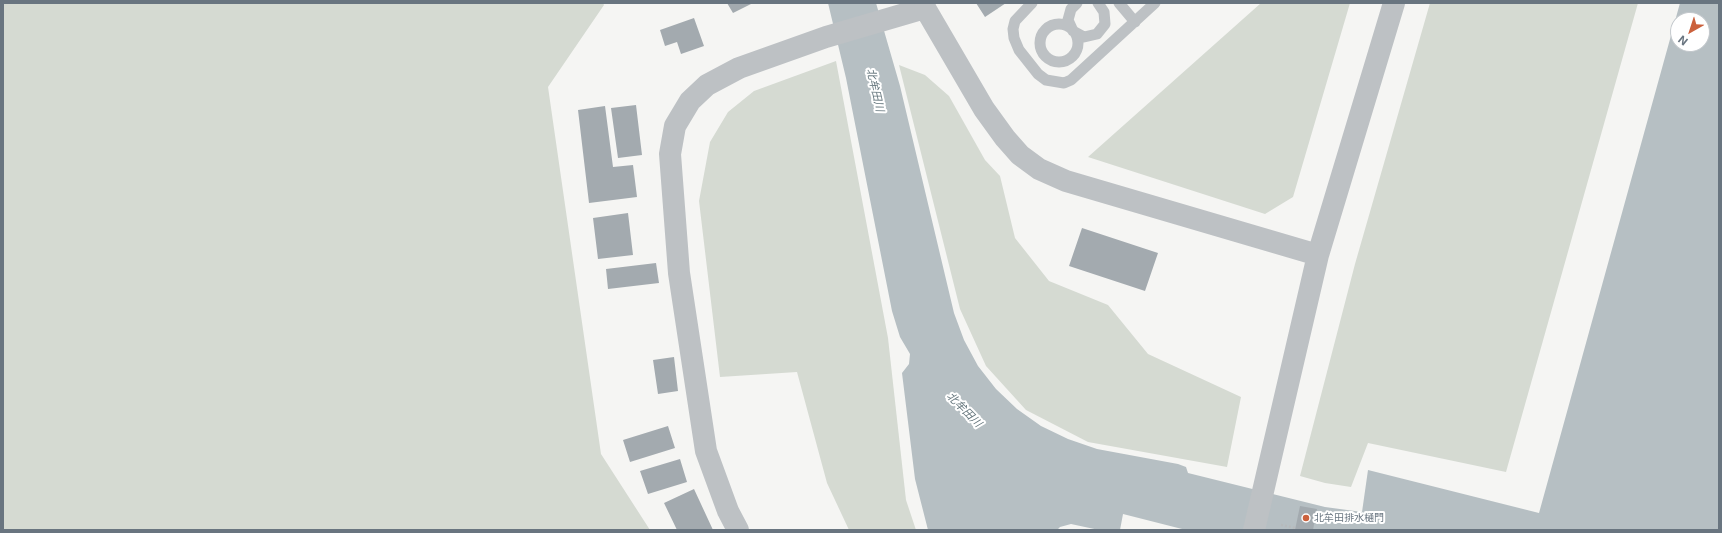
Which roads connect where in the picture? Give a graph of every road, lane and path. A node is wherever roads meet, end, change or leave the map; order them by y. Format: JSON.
{"nodes":[{"id":1,"x":1032,"y":3,"type":"edge"},
{"id":2,"x":1077,"y":3,"type":"edge"},
{"id":3,"x":1098,"y":3,"type":"edge"},
{"id":4,"x":1119,"y":3,"type":"edge"},
{"id":5,"x":1155,"y":3,"type":"edge"},
{"id":6,"x":1394,"y":3,"type":"edge"},
{"id":7,"x":924,"y":6,"type":"edge"},
{"id":8,"x":1135,"y":22,"type":"junction"},
{"id":9,"x":1073,"y":31,"type":"junction"},
{"id":10,"x":1099,"y":32,"type":"junction"},
{"id":11,"x":1110,"y":44,"type":"junction"},
{"id":12,"x":1044,"y":56,"type":"junction"},
{"id":13,"x":1032,"y":67,"type":"junction"},
{"id":14,"x":1318,"y":255,"type":"junction"},
{"id":15,"x":1278,"y":524,"type":"dead end"},
{"id":16,"x":1296,"y":528,"type":"dead end"},
{"id":17,"x":738,"y":530,"type":"edge"},
{"id":18,"x":1254,"y":530,"type":"edge"}],
"edges":[{"from":1,"to":13,"type":"lane"},
{"from":2,"to":9,"type":"lane"},
{"from":3,"to":10,"type":"lane"},
{"from":4,"to":8,"type":"lane"},
{"from":5,"to":8,"type":"lane"},
{"from":6,"to":14,"type":"street"},
{"from":7,"to":14,"type":"street"},
{"from":7,"to":17,"type":"street"},
{"from":8,"to":11,"type":"lane"},
{"from":9,"to":10,"type":"lane"},
{"from":9,"to":12,"type":"lane"},
{"from":9,"to":12,"type":"lane"},
{"from":10,"to":11,"type":"lane"},
{"from":11,"to":13,"type":"lane"},
{"from":12,"to":13,"type":"lane"},
{"from":14,"to":18,"type":"street"},
{"from":15,"to":16,"type":"path"}]}
